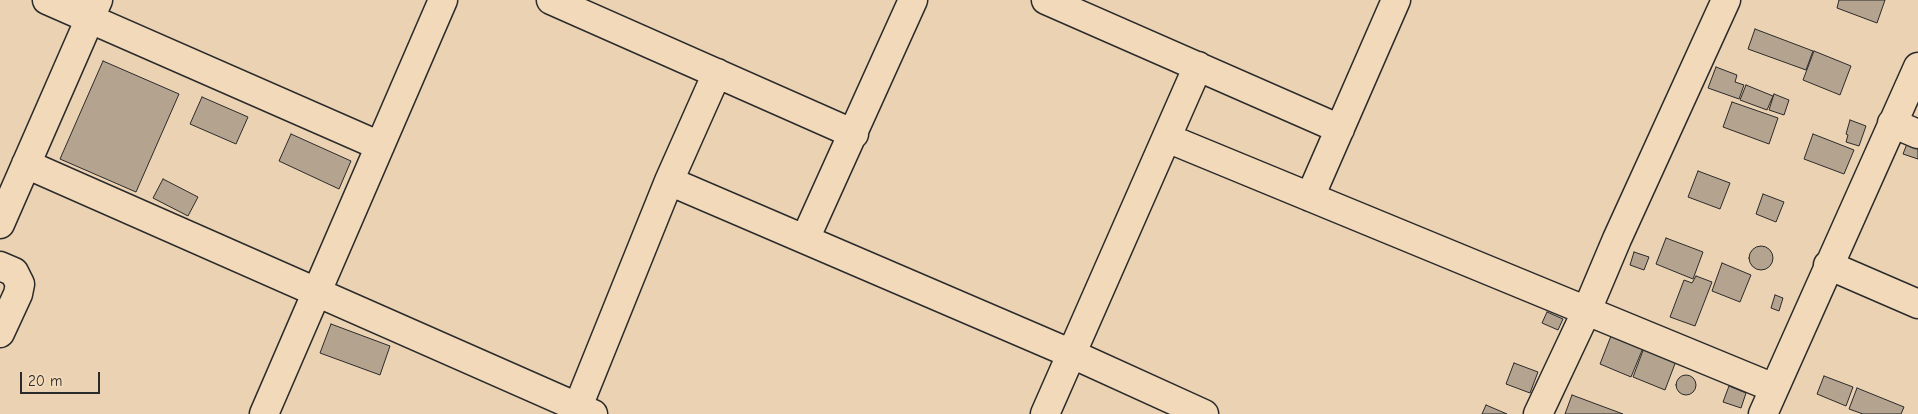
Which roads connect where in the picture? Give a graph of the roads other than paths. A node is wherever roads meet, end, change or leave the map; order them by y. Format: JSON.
{"nodes":[{"id":1,"x":47,"y":0,"type":"edge"},
{"id":2,"x":442,"y":0,"type":"edge"},
{"id":3,"x":551,"y":0,"type":"edge"},
{"id":4,"x":914,"y":0,"type":"edge"},
{"id":5,"x":1046,"y":0,"type":"edge"},
{"id":6,"x":1396,"y":0,"type":"edge"},
{"id":7,"x":1726,"y":0,"type":"edge"},
{"id":8,"x":94,"y":9,"type":"edge"},
{"id":9,"x":1198,"y":66,"type":"junction"},
{"id":10,"x":1918,"y":67,"type":"edge"},
{"id":11,"x":717,"y":73,"type":"junction"},
{"id":12,"x":1892,"y":123,"type":"junction"},
{"id":13,"x":1340,"y":129,"type":"junction"},
{"id":14,"x":854,"y":134,"type":"junction"},
{"id":15,"x":1918,"y":134,"type":"edge"},
{"id":16,"x":1167,"y":138,"type":"junction"},
{"id":17,"x":380,"y":146,"type":"junction"},
{"id":18,"x":26,"y":164,"type":"junction"},
{"id":19,"x":670,"y":181,"type":"junction"},
{"id":20,"x":1310,"y":197,"type":"junction"},
{"id":21,"x":0,"y":224,"type":"edge"},
{"id":22,"x":805,"y":239,"type":"junction"},
{"id":23,"x":1828,"y":265,"type":"junction"},
{"id":24,"x":0,"y":266,"type":"edge"},
{"id":25,"x":317,"y":291,"type":"junction"},
{"id":26,"x":1918,"y":304,"type":"edge"},
{"id":27,"x":1587,"y":310,"type":"junction"},
{"id":28,"x":0,"y":333,"type":"edge"},
{"id":29,"x":1072,"y":354,"type":"junction"},
{"id":30,"x":1774,"y":388,"type":"junction"},
{"id":31,"x":582,"y":412,"type":"edge"},
{"id":32,"x":264,"y":414,"type":"edge"},
{"id":33,"x":1045,"y":414,"type":"edge"},
{"id":34,"x":1204,"y":414,"type":"edge"},
{"id":35,"x":1538,"y":414,"type":"edge"},
{"id":36,"x":1763,"y":414,"type":"edge"}],
"edges":[{"from":1,"to":8,"type":"street"},
{"from":2,"to":17,"type":"street"},
{"from":3,"to":11,"type":"street"},
{"from":4,"to":14,"type":"street"},
{"from":5,"to":9,"type":"street"},
{"from":6,"to":13,"type":"street"},
{"from":7,"to":27,"type":"street"},
{"from":8,"to":17,"type":"street"},
{"from":8,"to":18,"type":"street"},
{"from":9,"to":13,"type":"street"},
{"from":9,"to":16,"type":"street"},
{"from":10,"to":12,"type":"street"},
{"from":11,"to":14,"type":"street"},
{"from":11,"to":19,"type":"street"},
{"from":12,"to":15,"type":"street"},
{"from":12,"to":23,"type":"street"},
{"from":13,"to":20,"type":"street"},
{"from":14,"to":22,"type":"street"},
{"from":16,"to":20,"type":"street"},
{"from":16,"to":29,"type":"street"},
{"from":17,"to":25,"type":"street"},
{"from":18,"to":21,"type":"street"},
{"from":18,"to":25,"type":"street"},
{"from":19,"to":22,"type":"street"},
{"from":19,"to":31,"type":"street"},
{"from":20,"to":27,"type":"street"},
{"from":22,"to":29,"type":"street"},
{"from":23,"to":26,"type":"street"},
{"from":23,"to":30,"type":"street"},
{"from":24,"to":28,"type":"street"},
{"from":25,"to":31,"type":"street"},
{"from":25,"to":32,"type":"street"},
{"from":27,"to":30,"type":"street"},
{"from":27,"to":35,"type":"street"},
{"from":29,"to":33,"type":"street"},
{"from":29,"to":34,"type":"street"},
{"from":30,"to":36,"type":"street"}]}
